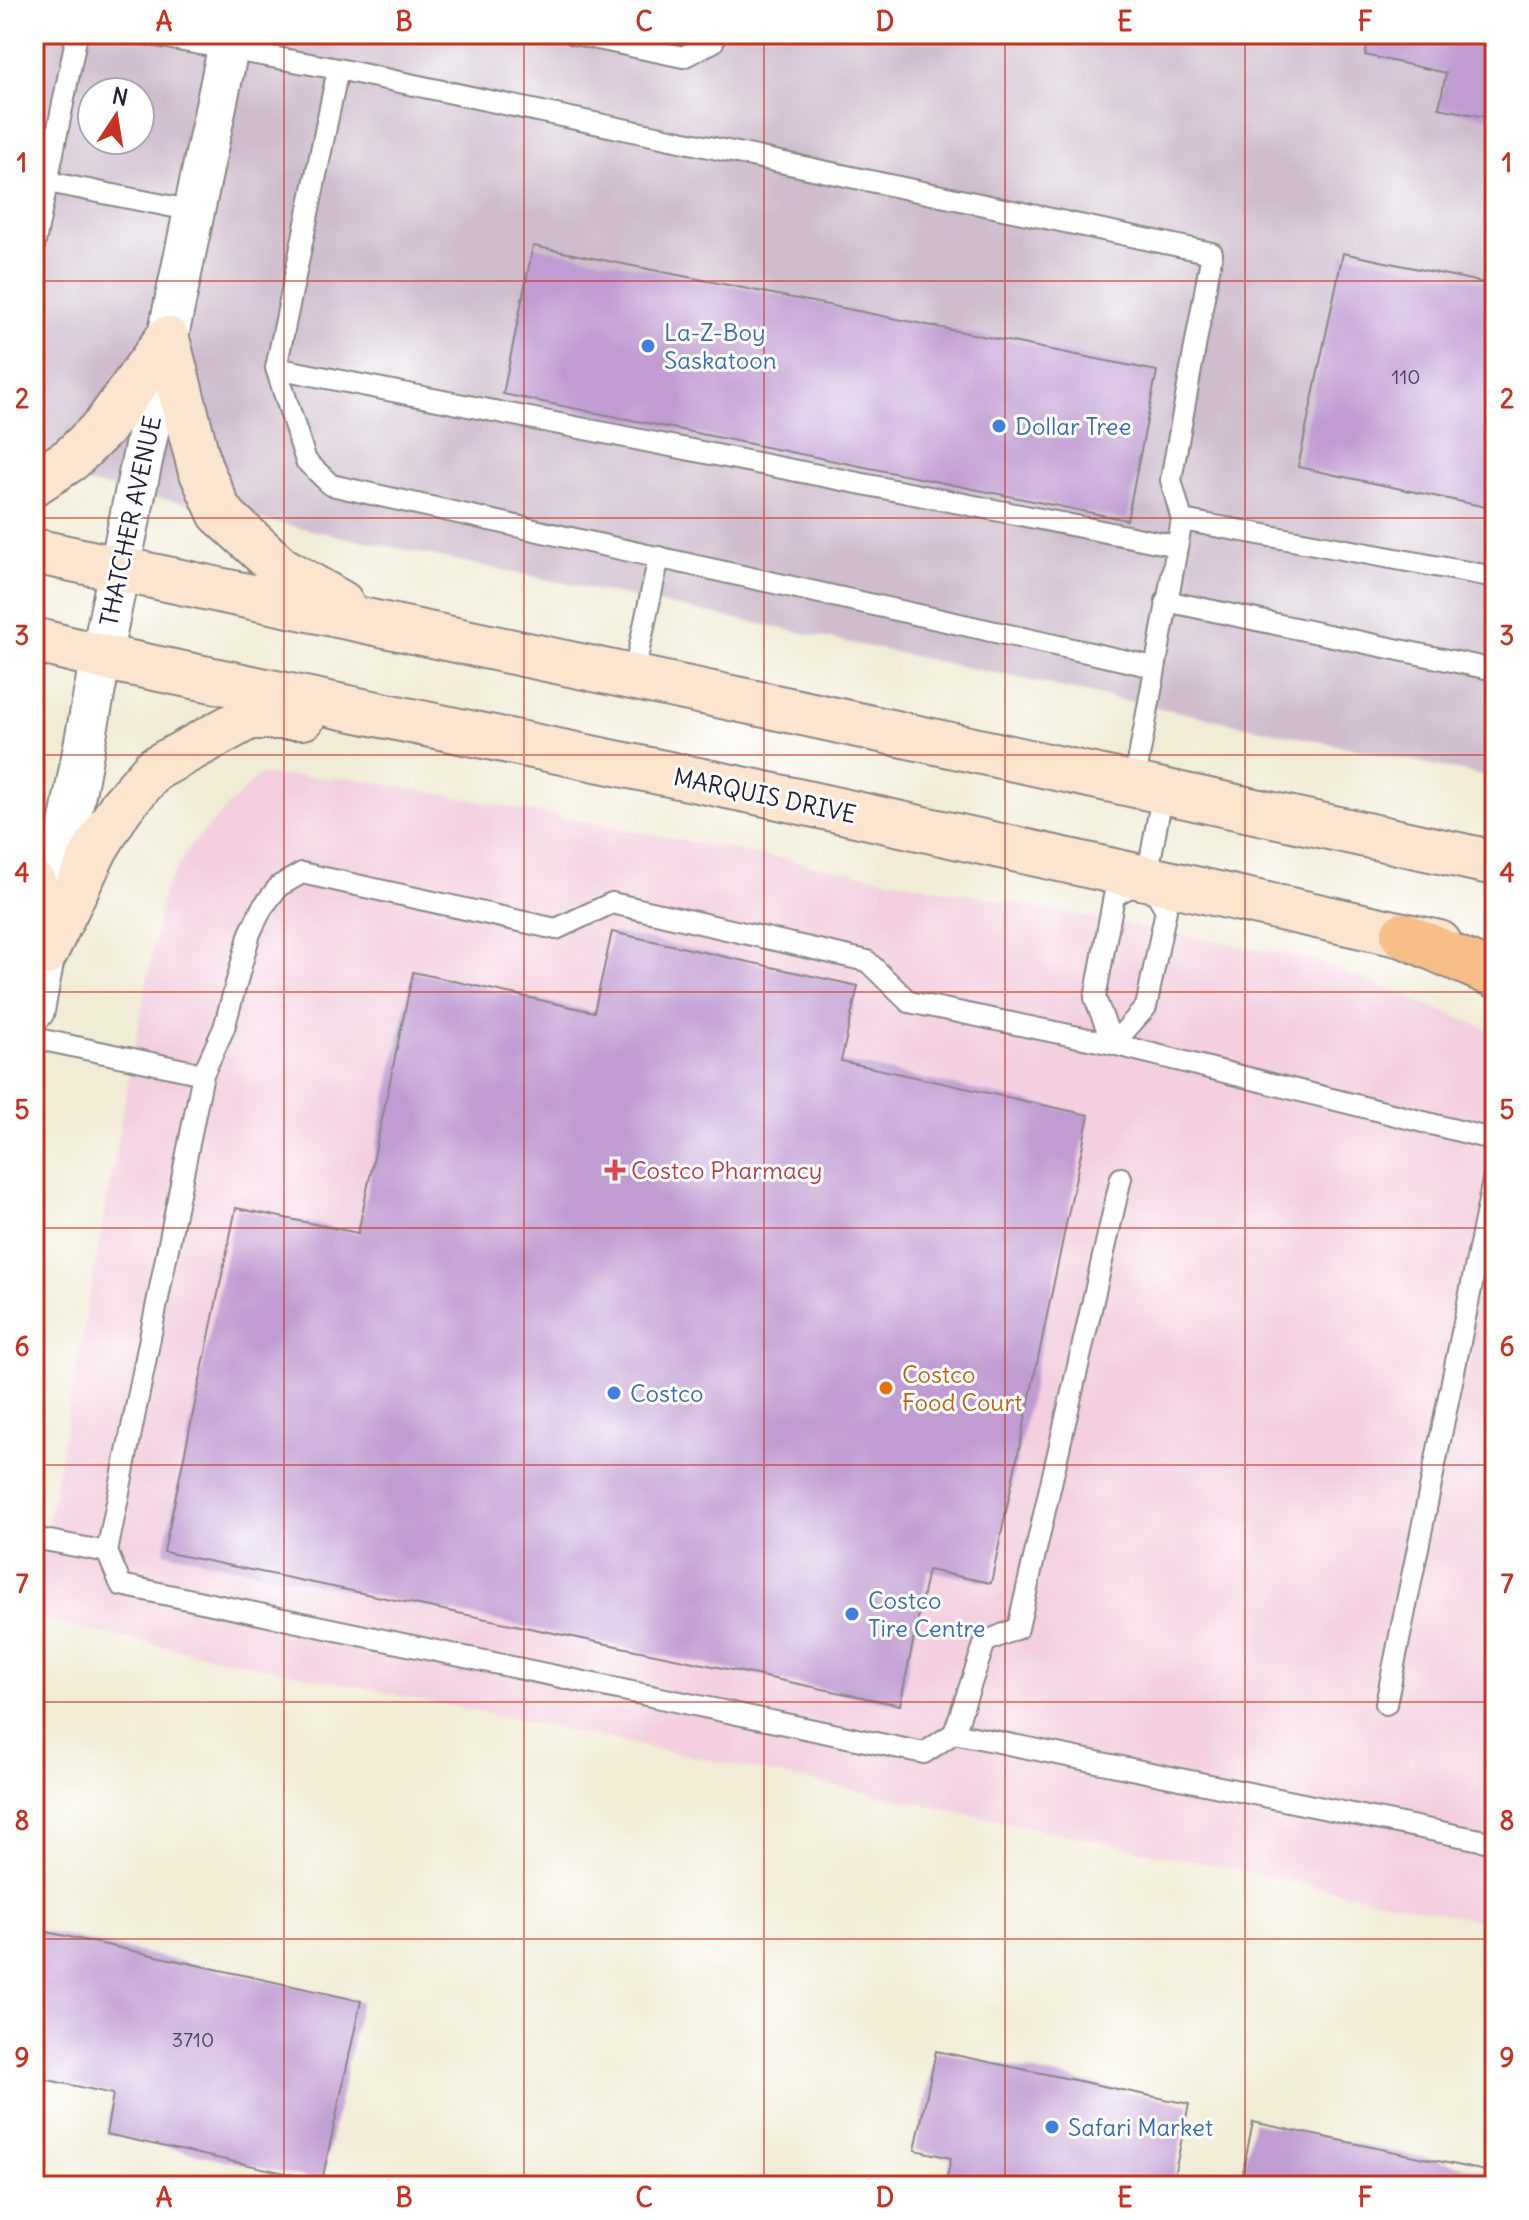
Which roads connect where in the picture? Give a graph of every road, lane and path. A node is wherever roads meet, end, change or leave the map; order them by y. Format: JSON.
{"nodes":[{"id":1,"x":77,"y":34,"type":"edge"},
{"id":2,"x":145,"y":34,"type":"edge"},
{"id":3,"x":574,"y":34,"type":"edge"},
{"id":4,"x":714,"y":34,"type":"edge"},
{"id":5,"x":230,"y":42,"type":"edge"},
{"id":6,"x":338,"y":69,"type":"junction"},
{"id":7,"x":48,"y":182,"type":"junction"},
{"id":8,"x":194,"y":211,"type":"junction"},
{"id":9,"x":34,"y":247,"type":"edge"},
{"id":10,"x":167,"y":339,"type":"junction"},
{"id":11,"x":276,"y":368,"type":"junction"},
{"id":12,"x":34,"y":483,"type":"edge"},
{"id":13,"x":1182,"y":520,"type":"junction"},
{"id":14,"x":1177,"y":546,"type":"junction"},
{"id":15,"x":34,"y":551,"type":"edge"},
{"id":16,"x":659,"y":557,"type":"junction"},
{"id":17,"x":120,"y":569,"type":"junction"},
{"id":18,"x":1495,"y":577,"type":"edge"},
{"id":19,"x":1166,"y":601,"type":"junction"},
{"id":20,"x":378,"y":624,"type":"junction"},
{"id":21,"x":34,"y":640,"type":"edge"},
{"id":22,"x":101,"y":657,"type":"junction"},
{"id":23,"x":1154,"y":667,"type":"junction"},
{"id":24,"x":1495,"y":670,"type":"edge"},
{"id":25,"x":633,"y":677,"type":"junction"},
{"id":26,"x":388,"y":717,"type":"junction"},
{"id":27,"x":1149,"y":788,"type":"junction"},
{"id":28,"x":1495,"y":863,"type":"edge"},
{"id":29,"x":1147,"y":877,"type":"junction"},
{"id":30,"x":34,"y":883,"type":"edge"},
{"id":31,"x":1403,"y":935,"type":"junction"},
{"id":32,"x":45,"y":953,"type":"junction"},
{"id":33,"x":1495,"y":955,"type":"edge"},
{"id":34,"x":1495,"y":975,"type":"edge"},
{"id":35,"x":34,"y":1010,"type":"edge"},
{"id":36,"x":34,"y":1038,"type":"edge"},
{"id":37,"x":1113,"y":1044,"type":"junction"},
{"id":38,"x":203,"y":1074,"type":"junction"},
{"id":39,"x":1495,"y":1140,"type":"edge"},
{"id":40,"x":1495,"y":1171,"type":"edge"},
{"id":41,"x":1121,"y":1178,"type":"dead end"},
{"id":42,"x":34,"y":1538,"type":"edge"},
{"id":43,"x":107,"y":1552,"type":"junction"},
{"id":44,"x":1386,"y":1704,"type":"dead end"},
{"id":45,"x":954,"y":1733,"type":"junction"},
{"id":46,"x":1495,"y":1843,"type":"edge"}],
"edges":[{"from":1,"to":7,"type":"lane"},
{"from":2,"to":5,"type":"lane"},
{"from":3,"to":4,"type":"lane"},
{"from":5,"to":6,"type":"lane"},
{"from":5,"to":8,"type":"street","name":"THATCHER AVENUE"},
{"from":6,"to":11,"type":"lane"},
{"from":6,"to":13,"type":"lane"},
{"from":7,"to":8,"type":"lane"},
{"from":7,"to":9,"type":"lane"},
{"from":8,"to":10,"type":"street","name":"THATCHER AVENUE"},
{"from":10,"to":12,"type":"main road"},
{"from":10,"to":17,"type":"street","name":"THATCHER AVENUE"},
{"from":10,"to":20,"type":"main road"},
{"from":11,"to":14,"type":"lane"},
{"from":11,"to":16,"type":"lane"},
{"from":13,"to":14,"type":"lane"},
{"from":13,"to":18,"type":"lane"},
{"from":14,"to":19,"type":"lane"},
{"from":15,"to":17,"type":"main road"},
{"from":16,"to":23,"type":"lane"},
{"from":16,"to":25,"type":"lane"},
{"from":17,"to":20,"type":"main road"},
{"from":17,"to":22,"type":"street","name":"THATCHER AVENUE"},
{"from":19,"to":23,"type":"lane"},
{"from":19,"to":24,"type":"lane"},
{"from":20,"to":25,"type":"main road"},
{"from":21,"to":22,"type":"main road","name":"MARQUIS DRIVE"},
{"from":22,"to":26,"type":"main road","name":"MARQUIS DRIVE"},
{"from":22,"to":32,"type":"street","name":"THATCHER AVENUE"},
{"from":23,"to":27,"type":"lane"},
{"from":25,"to":27,"type":"main road"},
{"from":26,"to":29,"type":"main road","name":"MARQUIS DRIVE"},
{"from":26,"to":32,"type":"main road"},
{"from":27,"to":28,"type":"main road"},
{"from":27,"to":29,"type":"lane"},
{"from":29,"to":31,"type":"main road","name":"MARQUIS DRIVE"},
{"from":29,"to":37,"type":"lane"},
{"from":29,"to":37,"type":"lane"},
{"from":30,"to":32,"type":"main road"},
{"from":31,"to":33,"type":"main road","name":"MARQUIS DRIVE"},
{"from":31,"to":34,"type":"highway"},
{"from":32,"to":35,"type":"street","name":"THATCHER AVENUE"},
{"from":36,"to":38,"type":"lane"},
{"from":37,"to":38,"type":"lane"},
{"from":37,"to":39,"type":"lane"},
{"from":38,"to":43,"type":"lane"},
{"from":40,"to":44,"type":"lane"},
{"from":41,"to":45,"type":"lane"},
{"from":42,"to":43,"type":"lane"},
{"from":43,"to":45,"type":"lane"},
{"from":45,"to":46,"type":"lane"}]}
